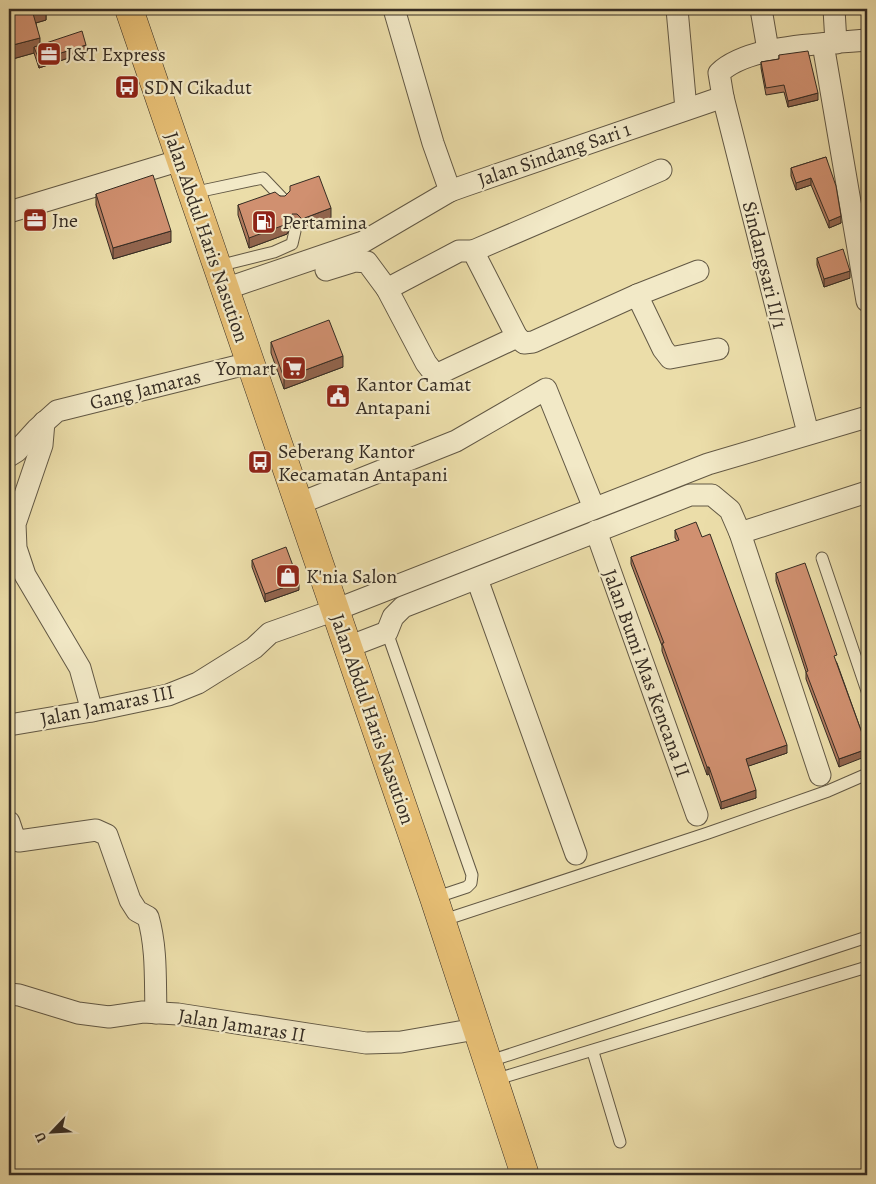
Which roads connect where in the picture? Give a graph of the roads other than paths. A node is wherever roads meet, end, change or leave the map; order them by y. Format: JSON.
{"nodes":[{"id":1,"x":129,"y":9,"type":"edge"},
{"id":2,"x":394,"y":9,"type":"edge"},
{"id":3,"x":676,"y":9,"type":"edge"},
{"id":4,"x":761,"y":9,"type":"edge"},
{"id":5,"x":834,"y":9,"type":"edge"},
{"id":6,"x":867,"y":40,"type":"edge"},
{"id":7,"x":830,"y":43,"type":"junction"},
{"id":8,"x":768,"y":50,"type":"junction"},
{"id":9,"x":723,"y":97,"type":"junction"},
{"id":10,"x":686,"y":109,"type":"junction"},
{"id":11,"x":181,"y":160,"type":"junction"},
{"id":12,"x":661,"y":170,"type":"dead end"},
{"id":13,"x":450,"y":191,"type":"junction"},
{"id":14,"x":192,"y":193,"type":"junction"},
{"id":15,"x":283,"y":199,"type":"edge"},
{"id":16,"x":9,"y":212,"type":"edge"},
{"id":17,"x":295,"y":231,"type":"dead end"},
{"id":18,"x":472,"y":250,"type":"junction"},
{"id":19,"x":698,"y":271,"type":"dead end"},
{"id":20,"x":224,"y":286,"type":"junction"},
{"id":21,"x":388,"y":289,"type":"junction"},
{"id":22,"x":637,"y":295,"type":"junction"},
{"id":23,"x":867,"y":301,"type":"edge"},
{"id":24,"x":516,"y":337,"type":"junction"},
{"id":25,"x":718,"y":349,"type":"dead end"},
{"id":26,"x":250,"y":363,"type":"junction"},
{"id":27,"x":867,"y":417,"type":"edge"},
{"id":28,"x":44,"y":422,"type":"junction"},
{"id":29,"x":808,"y":434,"type":"junction"},
{"id":30,"x":11,"y":447,"type":"edge"},
{"id":31,"x":867,"y":492,"type":"edge"},
{"id":32,"x":298,"y":504,"type":"junction"},
{"id":33,"x":594,"y":508,"type":"junction"},
{"id":34,"x":596,"y":531,"type":"junction"},
{"id":35,"x":740,"y":533,"type":"junction"},
{"id":36,"x":822,"y":558,"type":"dead end"},
{"id":37,"x":477,"y":578,"type":"junction"},
{"id":38,"x":335,"y":610,"type":"junction"},
{"id":39,"x":387,"y":632,"type":"junction"},
{"id":40,"x":348,"y":647,"type":"junction"},
{"id":41,"x":867,"y":691,"type":"edge"},
{"id":42,"x":92,"y":711,"type":"junction"},
{"id":43,"x":9,"y":725,"type":"edge"},
{"id":44,"x":867,"y":774,"type":"edge"},
{"id":45,"x":820,"y":775,"type":"dead end"},
{"id":46,"x":697,"y":815,"type":"dead end"},
{"id":47,"x":9,"y":822,"type":"edge"},
{"id":48,"x":576,"y":854,"type":"dead end"},
{"id":49,"x":438,"y":910,"type":"junction"},
{"id":50,"x":867,"y":937,"type":"edge"},
{"id":51,"x":867,"y":967,"type":"edge"},
{"id":52,"x":9,"y":994,"type":"edge"},
{"id":53,"x":156,"y":1013,"type":"junction"},
{"id":54,"x":476,"y":1029,"type":"junction"},
{"id":55,"x":593,"y":1052,"type":"junction"},
{"id":56,"x":490,"y":1071,"type":"junction"},
{"id":57,"x":620,"y":1142,"type":"dead end"},
{"id":58,"x":525,"y":1175,"type":"edge"}],
"edges":[{"from":1,"to":11,"type":"highway","name":"Jalan Abdul Haris Nasution"},
{"from":2,"to":13,"type":"street"},
{"from":3,"to":10,"type":"street"},
{"from":4,"to":8,"type":"street"},
{"from":5,"to":7,"type":"street"},
{"from":6,"to":7,"type":"street"},
{"from":7,"to":8,"type":"street"},
{"from":7,"to":23,"type":"street"},
{"from":8,"to":9,"type":"street"},
{"from":9,"to":10,"type":"street","name":"Jalan Sindang Sari 1"},
{"from":9,"to":29,"type":"street","name":"Sindangsari II/1"},
{"from":10,"to":13,"type":"street","name":"Jalan Sindang Sari 1"},
{"from":11,"to":14,"type":"highway","name":"Jalan Abdul Haris Nasution"},
{"from":11,"to":16,"type":"street"},
{"from":12,"to":18,"type":"street"},
{"from":13,"to":20,"type":"street","name":"Jalan Sindang Sari 1"},
{"from":14,"to":15,"type":"lane"},
{"from":14,"to":20,"type":"highway","name":"Jalan Abdul Haris Nasution"},
{"from":17,"to":20,"type":"lane"},
{"from":18,"to":21,"type":"street"},
{"from":18,"to":24,"type":"street"},
{"from":19,"to":22,"type":"street"},
{"from":20,"to":21,"type":"street"},
{"from":20,"to":26,"type":"highway","name":"Jalan Abdul Haris Nasution"},
{"from":21,"to":24,"type":"street"},
{"from":22,"to":24,"type":"street"},
{"from":22,"to":25,"type":"street"},
{"from":26,"to":28,"type":"street","name":"Gang Jamaras"},
{"from":26,"to":32,"type":"highway","name":"Jalan Abdul Haris Nasution"},
{"from":27,"to":29,"type":"street","name":"Jalan Jamaras III"},
{"from":28,"to":30,"type":"street","name":"Gang Jamaras"},
{"from":28,"to":42,"type":"street"},
{"from":29,"to":33,"type":"street","name":"Jalan Jamaras III"},
{"from":31,"to":35,"type":"street"},
{"from":32,"to":33,"type":"street"},
{"from":32,"to":38,"type":"highway","name":"Jalan Abdul Haris Nasution"},
{"from":33,"to":38,"type":"street","name":"Jalan Jamaras III"},
{"from":34,"to":35,"type":"street"},
{"from":34,"to":37,"type":"street"},
{"from":34,"to":46,"type":"street","name":"Jalan Bumi Mas Kencana II"},
{"from":35,"to":45,"type":"street"},
{"from":36,"to":41,"type":"lane"},
{"from":37,"to":39,"type":"street"},
{"from":37,"to":48,"type":"street"},
{"from":38,"to":40,"type":"highway","name":"Jalan Abdul Haris Nasution"},
{"from":38,"to":42,"type":"street","name":"Jalan Jamaras III"},
{"from":39,"to":40,"type":"street"},
{"from":39,"to":49,"type":"lane"},
{"from":40,"to":49,"type":"highway","name":"Jalan Abdul Haris Nasution"},
{"from":42,"to":43,"type":"street","name":"Jalan Jamaras III"},
{"from":44,"to":49,"type":"lane"},
{"from":47,"to":53,"type":"street"},
{"from":49,"to":54,"type":"highway","name":"Jalan Abdul Haris Nasution"},
{"from":50,"to":56,"type":"lane"},
{"from":51,"to":55,"type":"lane"},
{"from":52,"to":53,"type":"street","name":"Jalan Jamaras II"},
{"from":53,"to":54,"type":"street","name":"Jalan Jamaras II"},
{"from":54,"to":56,"type":"highway","name":"Jalan Abdul Haris Nasution"},
{"from":55,"to":56,"type":"lane"},
{"from":55,"to":57,"type":"lane"},
{"from":56,"to":58,"type":"highway","name":"Jalan Abdul Haris Nasution"}]}
